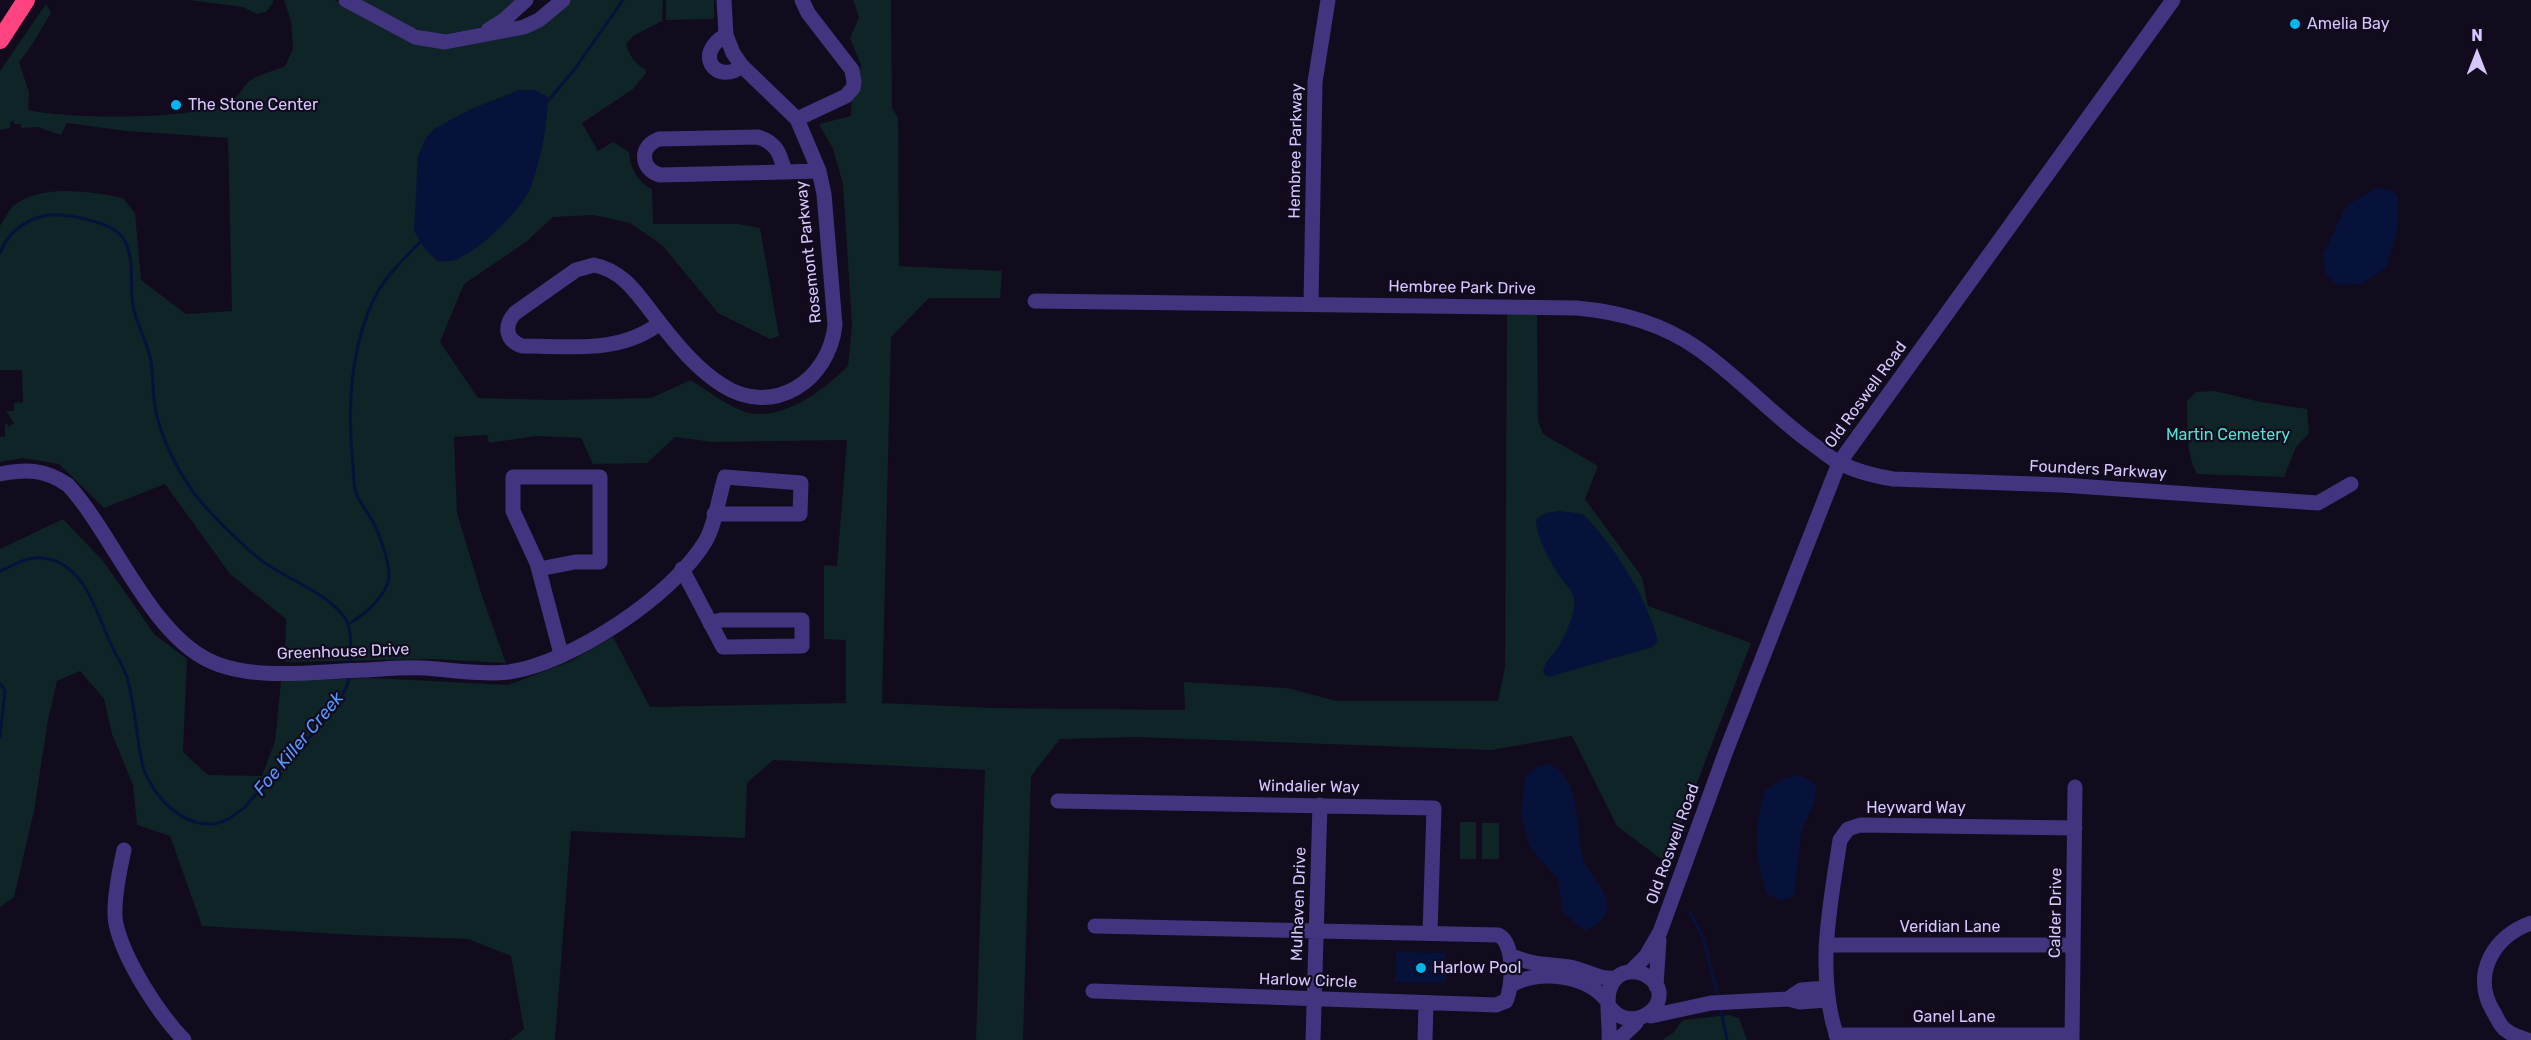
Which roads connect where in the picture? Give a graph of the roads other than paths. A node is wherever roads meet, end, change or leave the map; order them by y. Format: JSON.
{"nodes":[{"id":1,"x":26,"y":0,"type":"edge"},
{"id":2,"x":346,"y":0,"type":"edge"},
{"id":3,"x":526,"y":0,"type":"edge"},
{"id":4,"x":562,"y":0,"type":"edge"},
{"id":5,"x":724,"y":0,"type":"edge"},
{"id":6,"x":802,"y":0,"type":"edge"},
{"id":7,"x":1328,"y":0,"type":"edge"},
{"id":8,"x":2173,"y":0,"type":"edge"},
{"id":9,"x":726,"y":35,"type":"junction"},
{"id":10,"x":478,"y":36,"type":"junction"},
{"id":11,"x":0,"y":40,"type":"edge"},
{"id":12,"x":742,"y":66,"type":"junction"},
{"id":13,"x":797,"y":118,"type":"junction"},
{"id":14,"x":819,"y":171,"type":"junction"},
{"id":15,"x":785,"y":172,"type":"junction"},
{"id":16,"x":1035,"y":301,"type":"dead end"},
{"id":17,"x":1311,"y":304,"type":"junction"},
{"id":18,"x":660,"y":323,"type":"junction"},
{"id":19,"x":1839,"y":463,"type":"junction"},
{"id":20,"x":0,"y":474,"type":"edge"},
{"id":21,"x":2351,"y":484,"type":"dead end"},
{"id":22,"x":714,"y":514,"type":"junction"},
{"id":23,"x":539,"y":568,"type":"junction"},
{"id":24,"x":682,"y":569,"type":"junction"},
{"id":25,"x":710,"y":623,"type":"junction"},
{"id":26,"x":561,"y":654,"type":"junction"},
{"id":27,"x":2075,"y":787,"type":"dead end"},
{"id":28,"x":1058,"y":801,"type":"dead end"},
{"id":29,"x":1320,"y":805,"type":"junction"},
{"id":30,"x":2075,"y":828,"type":"junction"},
{"id":31,"x":124,"y":850,"type":"dead end"},
{"id":32,"x":2531,"y":923,"type":"edge"},
{"id":33,"x":1095,"y":926,"type":"dead end"},
{"id":34,"x":1316,"y":931,"type":"junction"},
{"id":35,"x":1660,"y":932,"type":"junction"},
{"id":36,"x":1430,"y":933,"type":"junction"},
{"id":37,"x":1826,"y":945,"type":"junction"},
{"id":38,"x":2073,"y":945,"type":"junction"},
{"id":39,"x":1510,"y":955,"type":"junction"},
{"id":40,"x":1623,"y":975,"type":"junction"},
{"id":41,"x":1510,"y":986,"type":"junction"},
{"id":42,"x":1657,"y":988,"type":"junction"},
{"id":43,"x":1093,"y":991,"type":"dead end"},
{"id":44,"x":1827,"y":994,"type":"junction"},
{"id":45,"x":1314,"y":999,"type":"junction"},
{"id":46,"x":1426,"y":1004,"type":"junction"},
{"id":47,"x":1608,"y":1004,"type":"junction"},
{"id":48,"x":1692,"y":1005,"type":"junction"},
{"id":49,"x":1651,"y":1016,"type":"junction"},
{"id":50,"x":1636,"y":1023,"type":"junction"},
{"id":51,"x":1837,"y":1037,"type":"edge"},
{"id":52,"x":2072,"y":1037,"type":"edge"},
{"id":53,"x":184,"y":1040,"type":"edge"},
{"id":54,"x":1313,"y":1040,"type":"edge"},
{"id":55,"x":1425,"y":1040,"type":"edge"},
{"id":56,"x":1609,"y":1040,"type":"edge"},
{"id":57,"x":1618,"y":1040,"type":"edge"},
{"id":58,"x":2527,"y":1040,"type":"edge"}],
"edges":[{"from":1,"to":11,"type":"highway"},
{"from":2,"to":10,"type":"street"},
{"from":3,"to":10,"type":"street"},
{"from":4,"to":10,"type":"street"},
{"from":5,"to":9,"type":"street","name":"Rosemont Parkway"},
{"from":6,"to":13,"type":"street"},
{"from":7,"to":17,"type":"street","name":"Hembree Parkway"},
{"from":8,"to":19,"type":"street","name":"Old Roswell Road"},
{"from":9,"to":12,"type":"street","name":"Rosemont Parkway"},
{"from":9,"to":12,"type":"street"},
{"from":12,"to":13,"type":"street","name":"Rosemont Parkway"},
{"from":13,"to":14,"type":"street","name":"Rosemont Parkway"},
{"from":14,"to":15,"type":"street"},
{"from":14,"to":18,"type":"street","name":"Rosemont Parkway"},
{"from":15,"to":15,"type":"street"},
{"from":16,"to":17,"type":"street","name":"Hembree Park Drive"},
{"from":17,"to":19,"type":"street","name":"Hembree Park Drive"},
{"from":18,"to":18,"type":"street","name":"Rosemont Parkway"},
{"from":19,"to":21,"type":"street","name":"Founders Parkway"},
{"from":19,"to":35,"type":"street","name":"Old Roswell Road"},
{"from":20,"to":26,"type":"street","name":"Greenhouse Drive"},
{"from":22,"to":22,"type":"street","name":"Greenhouse Drive"},
{"from":22,"to":24,"type":"street","name":"Greenhouse Drive"},
{"from":23,"to":23,"type":"street"},
{"from":23,"to":26,"type":"street"},
{"from":24,"to":25,"type":"street"},
{"from":24,"to":26,"type":"street","name":"Greenhouse Drive"},
{"from":25,"to":25,"type":"street"},
{"from":27,"to":30,"type":"street","name":"Calder Drive"},
{"from":28,"to":29,"type":"street","name":"Windalier Way"},
{"from":29,"to":34,"type":"street","name":"Mulhaven Drive"},
{"from":29,"to":36,"type":"street","name":"Windalier Way"},
{"from":30,"to":37,"type":"street","name":"Heyward Way"},
{"from":30,"to":38,"type":"street","name":"Calder Drive"},
{"from":31,"to":53,"type":"street"},
{"from":32,"to":58,"type":"street"},
{"from":33,"to":34,"type":"street"},
{"from":34,"to":36,"type":"street"},
{"from":34,"to":45,"type":"street","name":"Mulhaven Drive"},
{"from":35,"to":40,"type":"street","name":"Old Roswell Road"},
{"from":35,"to":42,"type":"street","name":"Old Roswell Road"},
{"from":36,"to":39,"type":"street"},
{"from":37,"to":38,"type":"street","name":"Veridian Lane"},
{"from":37,"to":44,"type":"street","name":"Heyward Way"},
{"from":38,"to":52,"type":"street","name":"Calder Drive"},
{"from":39,"to":40,"type":"street"},
{"from":39,"to":41,"type":"street"},
{"from":40,"to":42,"type":"street"},
{"from":40,"to":47,"type":"street","name":"Old Roswell Road"},
{"from":41,"to":46,"type":"street","name":"Harlow Circle"},
{"from":41,"to":47,"type":"street"},
{"from":42,"to":48,"type":"street"},
{"from":42,"to":49,"type":"street","name":"Old Roswell Road"},
{"from":43,"to":45,"type":"street","name":"Harlow Circle"},
{"from":44,"to":48,"type":"street"},
{"from":44,"to":51,"type":"street","name":"Heyward Way"},
{"from":45,"to":46,"type":"street","name":"Harlow Circle"},
{"from":45,"to":54,"type":"street","name":"Mulhaven Drive"},
{"from":46,"to":55,"type":"street"},
{"from":47,"to":50,"type":"street"},
{"from":47,"to":56,"type":"street","name":"Old Roswell Road"},
{"from":48,"to":49,"type":"street"},
{"from":49,"to":50,"type":"street"},
{"from":50,"to":57,"type":"street"},
{"from":51,"to":52,"type":"street","name":"Ganel Lane"}]}
